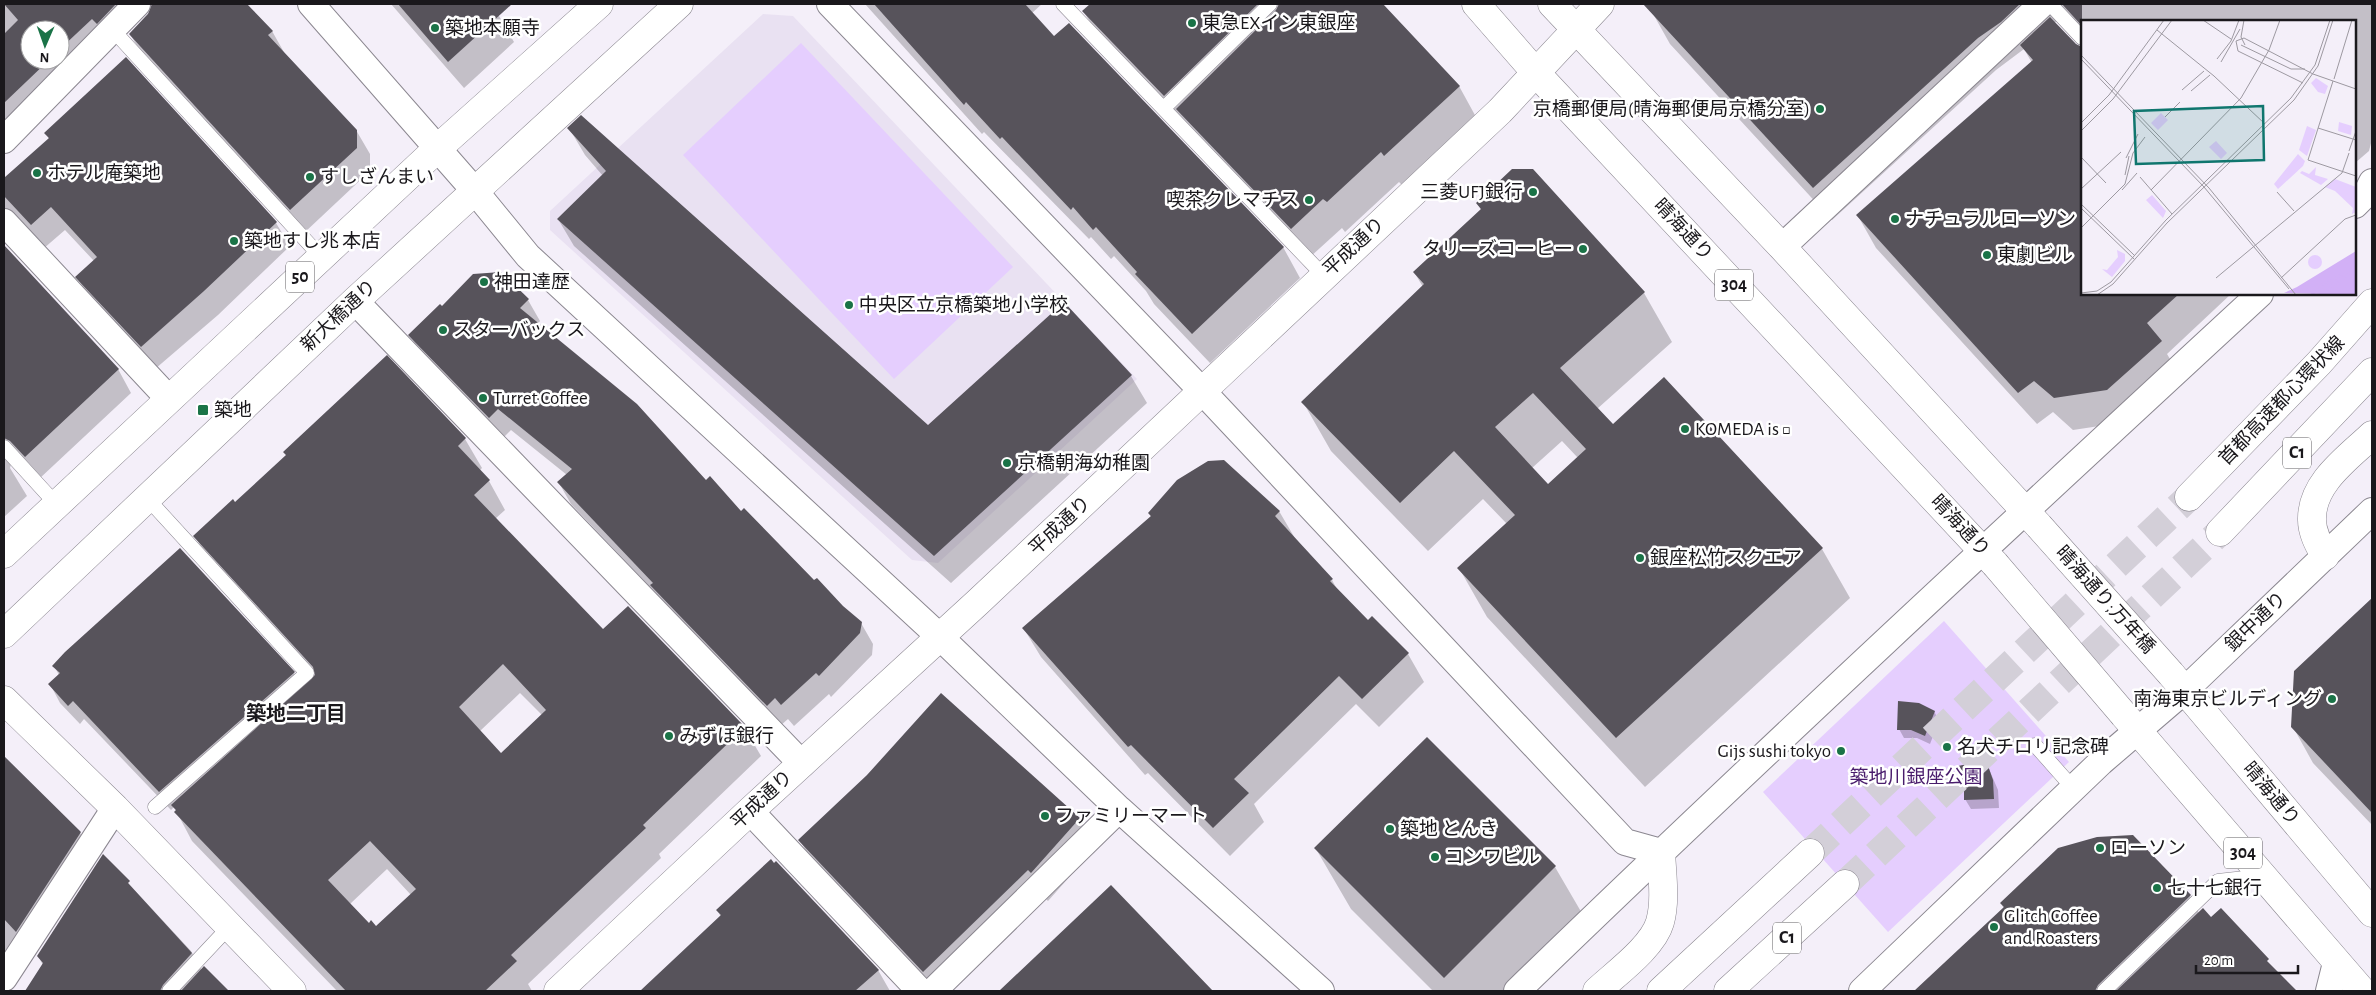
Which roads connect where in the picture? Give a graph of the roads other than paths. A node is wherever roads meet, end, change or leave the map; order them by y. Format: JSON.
{"nodes":[{"id":1,"x":137,"y":4,"type":"edge"},
{"id":2,"x":311,"y":4,"type":"edge"},
{"id":3,"x":599,"y":4,"type":"edge"},
{"id":4,"x":679,"y":4,"type":"edge"},
{"id":5,"x":830,"y":4,"type":"edge"},
{"id":6,"x":1063,"y":4,"type":"edge"},
{"id":7,"x":1270,"y":4,"type":"edge"},
{"id":8,"x":1476,"y":4,"type":"edge"},
{"id":9,"x":1552,"y":4,"type":"edge"},
{"id":10,"x":1600,"y":4,"type":"edge"},
{"id":11,"x":2042,"y":4,"type":"edge"},
{"id":12,"x":2050,"y":4,"type":"edge"},
{"id":13,"x":112,"y":30,"type":"junction"},
{"id":14,"x":1575,"y":31,"type":"junction"},
{"id":15,"x":2081,"y":37,"type":"edge"},
{"id":16,"x":1537,"y":74,"type":"junction"},
{"id":17,"x":1164,"y":108,"type":"junction"},
{"id":18,"x":4,"y":140,"type":"edge"},
{"id":19,"x":438,"y":148,"type":"junction"},
{"id":20,"x":2372,"y":182,"type":"edge"},
{"id":21,"x":474,"y":190,"type":"junction"},
{"id":22,"x":2356,"y":204,"type":"edge"},
{"id":23,"x":4,"y":222,"type":"edge"},
{"id":24,"x":1782,"y":247,"type":"junction"},
{"id":25,"x":321,"y":258,"type":"junction"},
{"id":26,"x":1323,"y":276,"type":"junction"},
{"id":27,"x":2259,"y":295,"type":"edge"},
{"id":28,"x":355,"y":300,"type":"junction"},
{"id":29,"x":2372,"y":303,"type":"edge"},
{"id":30,"x":2372,"y":372,"type":"edge"},
{"id":31,"x":1202,"y":392,"type":"junction"},
{"id":32,"x":169,"y":399,"type":"junction"},
{"id":33,"x":2372,"y":435,"type":"edge"},
{"id":34,"x":4,"y":448,"type":"edge"},
{"id":35,"x":2189,"y":497,"type":"tunnel mouth"},
{"id":36,"x":147,"y":498,"type":"junction"},
{"id":37,"x":57,"y":505,"type":"junction"},
{"id":38,"x":2372,"y":511,"type":"edge"},
{"id":39,"x":2033,"y":518,"type":"junction"},
{"id":40,"x":2220,"y":532,"type":"tunnel mouth"},
{"id":41,"x":4,"y":554,"type":"edge"},
{"id":42,"x":2325,"y":556,"type":"junction"},
{"id":43,"x":1989,"y":557,"type":"junction"},
{"id":44,"x":4,"y":634,"type":"edge"},
{"id":45,"x":940,"y":637,"type":"junction"},
{"id":46,"x":2178,"y":682,"type":"junction"},
{"id":47,"x":4,"y":700,"type":"edge"},
{"id":48,"x":2130,"y":723,"type":"junction"},
{"id":49,"x":2035,"y":745,"type":"dead end"},
{"id":50,"x":802,"y":764,"type":"junction"},
{"id":51,"x":2074,"y":788,"type":"junction"},
{"id":52,"x":155,"y":807,"type":"dead end"},
{"id":53,"x":115,"y":808,"type":"junction"},
{"id":54,"x":1119,"y":809,"type":"junction"},
{"id":55,"x":750,"y":811,"type":"junction"},
{"id":56,"x":1661,"y":852,"type":"junction"},
{"id":57,"x":1810,"y":853,"type":"tunnel mouth"},
{"id":58,"x":2263,"y":876,"type":"junction"},
{"id":59,"x":1845,"y":884,"type":"tunnel mouth"},
{"id":60,"x":2372,"y":913,"type":"edge"},
{"id":61,"x":229,"y":926,"type":"junction"},
{"id":62,"x":2336,"y":963,"type":"junction"},
{"id":63,"x":4,"y":978,"type":"edge"},
{"id":64,"x":170,"y":991,"type":"edge"},
{"id":65,"x":292,"y":991,"type":"edge"},
{"id":66,"x":558,"y":991,"type":"edge"},
{"id":67,"x":920,"y":991,"type":"edge"},
{"id":68,"x":933,"y":991,"type":"edge"},
{"id":69,"x":1321,"y":991,"type":"edge"},
{"id":70,"x":1518,"y":991,"type":"edge"},
{"id":71,"x":1597,"y":991,"type":"edge"},
{"id":72,"x":1661,"y":991,"type":"edge"},
{"id":73,"x":1728,"y":991,"type":"edge"},
{"id":74,"x":1862,"y":991,"type":"edge"},
{"id":75,"x":2104,"y":991,"type":"edge"},
{"id":76,"x":2329,"y":991,"type":"edge"},
{"id":77,"x":2362,"y":991,"type":"edge"}],
"edges":[{"from":1,"to":13,"type":"street"},
{"from":2,"to":19,"type":"street"},
{"from":3,"to":19,"type":"main road","number":"50"},
{"from":4,"to":21,"type":"main road","name":"新大橋通り"},
{"from":5,"to":31,"type":"street"},
{"from":6,"to":17,"type":"lane"},
{"from":7,"to":17,"type":"lane"},
{"from":8,"to":16,"type":"main road","name":"晴海通り","number":"304"},
{"from":9,"to":14,"type":"main road"},
{"from":10,"to":14,"type":"main road","name":"平成通り"},
{"from":11,"to":24,"type":"street"},
{"from":12,"to":15,"type":"lane"},
{"from":13,"to":18,"type":"street"},
{"from":13,"to":25,"type":"lane"},
{"from":14,"to":16,"type":"main road","name":"平成通り"},
{"from":14,"to":24,"type":"main road"},
{"from":16,"to":26,"type":"main road","name":"平成通り"},
{"from":16,"to":43,"type":"main road","name":"晴海通り","number":"304"},
{"from":17,"to":26,"type":"lane"},
{"from":19,"to":21,"type":"street"},
{"from":19,"to":25,"type":"main road","number":"50"},
{"from":20,"to":22,"type":"street"},
{"from":21,"to":28,"type":"main road","name":"新大橋通り"},
{"from":21,"to":45,"type":"street"},
{"from":23,"to":32,"type":"street"},
{"from":24,"to":39,"type":"main road"},
{"from":25,"to":32,"type":"main road","number":"50"},
{"from":26,"to":31,"type":"main road","name":"平成通り"},
{"from":27,"to":39,"type":"street"},
{"from":28,"to":36,"type":"main road","name":"新大橋通り"},
{"from":28,"to":50,"type":"street"},
{"from":29,"to":35,"type":"main road","name":"首都高速都心環状線"},
{"from":30,"to":40,"type":"main road","number":"C1"},
{"from":31,"to":45,"type":"main road","name":"平成通り"},
{"from":31,"to":56,"type":"street"},
{"from":32,"to":37,"type":"main road","number":"50"},
{"from":33,"to":42,"type":"main road"},
{"from":34,"to":37,"type":"lane"},
{"from":36,"to":44,"type":"main road","name":"新大橋通り"},
{"from":36,"to":52,"type":"lane"},
{"from":37,"to":41,"type":"main road","number":"50"},
{"from":38,"to":42,"type":"street","name":"銀中通り"},
{"from":39,"to":43,"type":"street"},
{"from":39,"to":46,"type":"main road","name":"晴海通り;万年橋","bridge":true},
{"from":42,"to":46,"type":"street","name":"銀中通り"},
{"from":43,"to":48,"type":"main road","number":"304","bridge":true},
{"from":43,"to":56,"type":"street"},
{"from":45,"to":50,"type":"main road","name":"平成通り"},
{"from":45,"to":54,"type":"street"},
{"from":46,"to":48,"type":"street","name":"銀中通り"},
{"from":46,"to":60,"type":"main road","name":"晴海通り"},
{"from":47,"to":53,"type":"main road"},
{"from":48,"to":51,"type":"street","name":"銀中通り"},
{"from":48,"to":58,"type":"main road","number":"304"},
{"from":49,"to":51,"type":"lane"},
{"from":50,"to":55,"type":"main road","name":"平成通り"},
{"from":51,"to":74,"type":"street","name":"銀中通り"},
{"from":53,"to":61,"type":"main road"},
{"from":53,"to":63,"type":"street"},
{"from":54,"to":68,"type":"street"},
{"from":54,"to":69,"type":"street"},
{"from":55,"to":66,"type":"main road","name":"平成通り"},
{"from":55,"to":67,"type":"street"},
{"from":56,"to":70,"type":"street"},
{"from":56,"to":71,"type":"main road"},
{"from":57,"to":72,"type":"main road"},
{"from":58,"to":62,"type":"main road","number":"304"},
{"from":58,"to":75,"type":"lane"},
{"from":59,"to":73,"type":"main road","number":"C1"},
{"from":61,"to":64,"type":"lane"},
{"from":61,"to":65,"type":"main road"},
{"from":62,"to":76,"type":"street"},
{"from":62,"to":77,"type":"main road","number":"304"}]}
